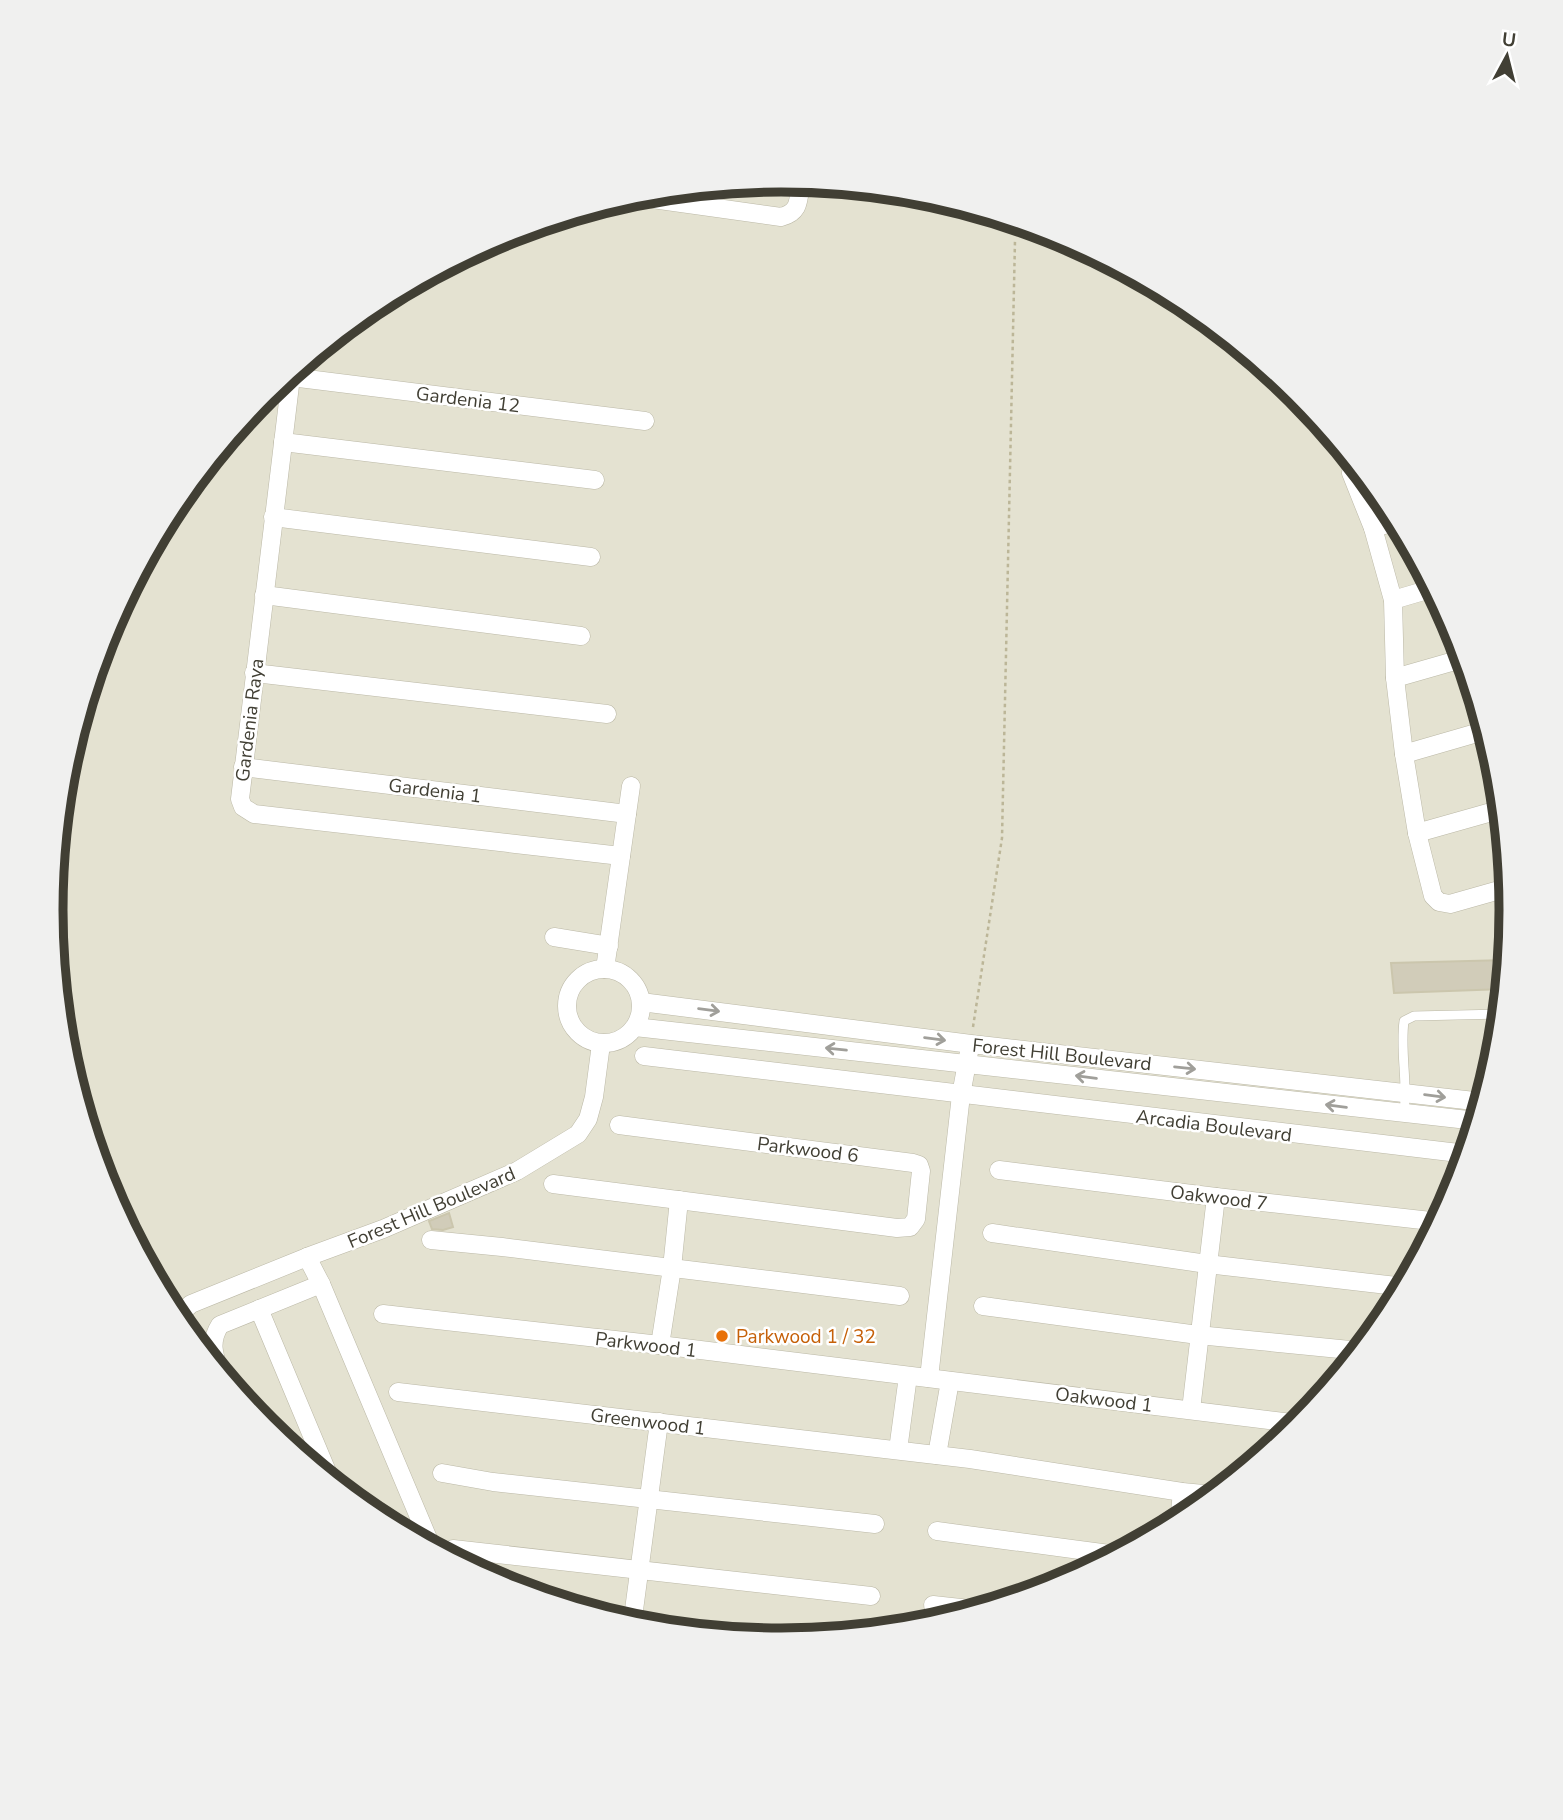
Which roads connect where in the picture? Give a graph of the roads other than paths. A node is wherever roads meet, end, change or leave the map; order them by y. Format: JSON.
{"nodes":[{"id":1,"x":799,"y":192,"type":"edge"},
{"id":2,"x":667,"y":201,"type":"edge"},
{"id":3,"x":299,"y":378,"type":"edge"},
{"id":4,"x":289,"y":387,"type":"edge"},
{"id":5,"x":645,"y":421,"type":"dead end"},
{"id":6,"x":283,"y":442,"type":"junction"},
{"id":7,"x":1351,"y":472,"type":"edge"},
{"id":8,"x":594,"y":480,"type":"dead end"},
{"id":9,"x":273,"y":517,"type":"junction"},
{"id":10,"x":1387,"y":524,"type":"edge"},
{"id":11,"x":1373,"y":528,"type":"junction"},
{"id":12,"x":591,"y":557,"type":"dead end"},
{"id":13,"x":1425,"y":591,"type":"edge"},
{"id":14,"x":264,"y":595,"type":"junction"},
{"id":15,"x":1393,"y":600,"type":"junction"},
{"id":16,"x":581,"y":636,"type":"dead end"},
{"id":17,"x":1455,"y":661,"type":"edge"},
{"id":18,"x":254,"y":673,"type":"junction"},
{"id":19,"x":1395,"y":678,"type":"junction"},
{"id":20,"x":607,"y":714,"type":"dead end"},
{"id":21,"x":1478,"y":733,"type":"edge"},
{"id":22,"x":1404,"y":754,"type":"junction"},
{"id":23,"x":243,"y":767,"type":"junction"},
{"id":24,"x":631,"y":786,"type":"dead end"},
{"id":25,"x":1493,"y":811,"type":"edge"},
{"id":26,"x":627,"y":814,"type":"junction"},
{"id":27,"x":1417,"y":833,"type":"junction"},
{"id":28,"x":621,"y":856,"type":"junction"},
{"id":29,"x":1499,"y":890,"type":"edge"},
{"id":30,"x":554,"y":937,"type":"dead end"},
{"id":31,"x":608,"y":946,"type":"junction"},
{"id":32,"x":606,"y":969,"type":"junction"},
{"id":33,"x":641,"y":1002,"type":"junction"},
{"id":34,"x":1492,"y":1013,"type":"edge"},
{"id":35,"x":635,"y":1027,"type":"junction"},
{"id":36,"x":601,"y":1044,"type":"junction"},
{"id":37,"x":971,"y":1044,"type":"junction"},
{"id":38,"x":644,"y":1056,"type":"dead end"},
{"id":39,"x":967,"y":1064,"type":"junction"},
{"id":40,"x":1406,"y":1093,"type":"junction"},
{"id":41,"x":961,"y":1095,"type":"junction"},
{"id":42,"x":1475,"y":1100,"type":"edge"},
{"id":43,"x":1404,"y":1113,"type":"junction"},
{"id":44,"x":1469,"y":1120,"type":"edge"},
{"id":45,"x":619,"y":1125,"type":"dead end"},
{"id":46,"x":1457,"y":1153,"type":"edge"},
{"id":47,"x":999,"y":1170,"type":"dead end"},
{"id":48,"x":553,"y":1184,"type":"dead end"},
{"id":49,"x":1216,"y":1197,"type":"junction"},
{"id":50,"x":679,"y":1200,"type":"junction"},
{"id":51,"x":1429,"y":1221,"type":"edge"},
{"id":52,"x":992,"y":1233,"type":"dead end"},
{"id":53,"x":431,"y":1240,"type":"dead end"},
{"id":54,"x":307,"y":1257,"type":"junction"},
{"id":55,"x":1207,"y":1264,"type":"junction"},
{"id":56,"x":672,"y":1268,"type":"junction"},
{"id":57,"x":321,"y":1284,"type":"junction"},
{"id":58,"x":1394,"y":1286,"type":"edge"},
{"id":59,"x":900,"y":1296,"type":"dead end"},
{"id":60,"x":983,"y":1306,"type":"dead end"},
{"id":61,"x":260,"y":1309,"type":"junction"},
{"id":62,"x":184,"y":1310,"type":"edge"},
{"id":63,"x":383,"y":1314,"type":"dead end"},
{"id":64,"x":1198,"y":1335,"type":"junction"},
{"id":65,"x":660,"y":1345,"type":"junction"},
{"id":66,"x":213,"y":1349,"type":"edge"},
{"id":67,"x":1350,"y":1350,"type":"edge"},
{"id":68,"x":908,"y":1376,"type":"junction"},
{"id":69,"x":929,"y":1378,"type":"junction"},
{"id":70,"x":950,"y":1381,"type":"junction"},
{"id":71,"x":398,"y":1392,"type":"dead end"},
{"id":72,"x":1191,"y":1410,"type":"junction"},
{"id":73,"x":659,"y":1422,"type":"junction"},
{"id":74,"x":1285,"y":1422,"type":"edge"},
{"id":75,"x":898,"y":1450,"type":"junction"},
{"id":76,"x":937,"y":1455,"type":"junction"},
{"id":77,"x":324,"y":1463,"type":"edge"},
{"id":78,"x":442,"y":1473,"type":"dead end"},
{"id":79,"x":1182,"y":1492,"type":"junction"},
{"id":80,"x":1200,"y":1494,"type":"edge"},
{"id":81,"x":649,"y":1499,"type":"junction"},
{"id":82,"x":1180,"y":1507,"type":"edge"},
{"id":83,"x":875,"y":1524,"type":"dead end"},
{"id":84,"x":937,"y":1531,"type":"dead end"},
{"id":85,"x":426,"y":1534,"type":"edge"},
{"id":86,"x":455,"y":1549,"type":"edge"},
{"id":87,"x":1101,"y":1553,"type":"edge"},
{"id":88,"x":638,"y":1570,"type":"junction"},
{"id":89,"x":871,"y":1596,"type":"dead end"},
{"id":90,"x":933,"y":1605,"type":"dead end"},
{"id":91,"x":954,"y":1607,"type":"edge"},
{"id":92,"x":633,"y":1613,"type":"edge"}],
"edges":[{"from":1,"to":2,"type":"street"},
{"from":3,"to":5,"type":"street","name":"Gardenia 12"},
{"from":4,"to":6,"type":"street","name":"Gardenia Raya"},
{"from":6,"to":8,"type":"street"},
{"from":6,"to":9,"type":"street","name":"Gardenia Raya"},
{"from":7,"to":11,"type":"street"},
{"from":9,"to":12,"type":"street"},
{"from":9,"to":14,"type":"street","name":"Gardenia Raya"},
{"from":10,"to":11,"type":"street"},
{"from":11,"to":15,"type":"street"},
{"from":13,"to":15,"type":"street"},
{"from":14,"to":16,"type":"street"},
{"from":14,"to":18,"type":"street","name":"Gardenia Raya"},
{"from":15,"to":19,"type":"street"},
{"from":17,"to":19,"type":"street"},
{"from":18,"to":20,"type":"street"},
{"from":18,"to":23,"type":"street","name":"Gardenia Raya"},
{"from":19,"to":22,"type":"street"},
{"from":21,"to":22,"type":"street"},
{"from":22,"to":27,"type":"street"},
{"from":23,"to":26,"type":"street","name":"Gardenia 1"},
{"from":23,"to":28,"type":"street","name":"Gardenia Raya"},
{"from":24,"to":26,"type":"street"},
{"from":25,"to":27,"type":"street"},
{"from":26,"to":28,"type":"street"},
{"from":27,"to":29,"type":"street"},
{"from":28,"to":31,"type":"street"},
{"from":30,"to":31,"type":"street"},
{"from":31,"to":32,"type":"street"},
{"from":32,"to":33,"type":"street"},
{"from":32,"to":36,"type":"street"},
{"from":33,"to":35,"type":"street"},
{"from":33,"to":37,"type":"street","name":"Forest Hill Boulevard","one_way":true},
{"from":34,"to":40,"type":"lane"},
{"from":35,"to":36,"type":"street"},
{"from":39,"to":35,"type":"street","name":"Forest Hill Boulevard","one_way":true},
{"from":36,"to":54,"type":"street","name":"Forest Hill Boulevard"},
{"from":37,"to":39,"type":"street"},
{"from":37,"to":40,"type":"street","name":"Forest Hill Boulevard","one_way":true},
{"from":38,"to":41,"type":"street","name":"Arcadia Boulevard"},
{"from":39,"to":41,"type":"street"},
{"from":43,"to":39,"type":"street","name":"Forest Hill Boulevard","one_way":true},
{"from":40,"to":42,"type":"street","name":"Forest Hill Boulevard","one_way":true},
{"from":40,"to":43,"type":"lane"},
{"from":41,"to":46,"type":"street","name":"Arcadia Boulevard"},
{"from":41,"to":69,"type":"street"},
{"from":43,"to":44,"type":"street","name":"Forest Hill Boulevard"},
{"from":45,"to":50,"type":"street","name":"Parkwood 6"},
{"from":47,"to":49,"type":"street","name":"Oakwood 7"},
{"from":48,"to":50,"type":"street"},
{"from":49,"to":51,"type":"street","name":"Oakwood 7"},
{"from":49,"to":55,"type":"street"},
{"from":50,"to":56,"type":"street"},
{"from":52,"to":55,"type":"street"},
{"from":53,"to":56,"type":"street"},
{"from":54,"to":57,"type":"street"},
{"from":54,"to":62,"type":"street","name":"Forest Hill Boulevard"},
{"from":55,"to":58,"type":"street"},
{"from":55,"to":64,"type":"street"},
{"from":56,"to":59,"type":"street"},
{"from":56,"to":65,"type":"street"},
{"from":57,"to":61,"type":"street"},
{"from":57,"to":85,"type":"street"},
{"from":60,"to":64,"type":"street"},
{"from":61,"to":66,"type":"street"},
{"from":61,"to":77,"type":"street"},
{"from":63,"to":65,"type":"street","name":"Parkwood 1"},
{"from":64,"to":67,"type":"street"},
{"from":64,"to":72,"type":"street"},
{"from":65,"to":68,"type":"street","name":"Parkwood 1"},
{"from":68,"to":69,"type":"street","name":"Oakwood 1"},
{"from":68,"to":75,"type":"street"},
{"from":69,"to":70,"type":"street","name":"Oakwood 1"},
{"from":70,"to":72,"type":"street","name":"Oakwood 1"},
{"from":70,"to":76,"type":"street"},
{"from":71,"to":73,"type":"street","name":"Greenwood 1"},
{"from":72,"to":74,"type":"street","name":"Oakwood 1"},
{"from":73,"to":75,"type":"street","name":"Greenwood 1"},
{"from":73,"to":81,"type":"street"},
{"from":75,"to":76,"type":"street","name":"Greenwood 1"},
{"from":76,"to":79,"type":"street","name":"Greenwood 1"},
{"from":78,"to":81,"type":"street"},
{"from":79,"to":80,"type":"street","name":"Greenwood 1"},
{"from":79,"to":82,"type":"street"},
{"from":81,"to":83,"type":"street"},
{"from":81,"to":88,"type":"street"},
{"from":84,"to":87,"type":"street"},
{"from":86,"to":88,"type":"street"},
{"from":88,"to":89,"type":"street"},
{"from":88,"to":92,"type":"street"},
{"from":90,"to":91,"type":"street"}]}
